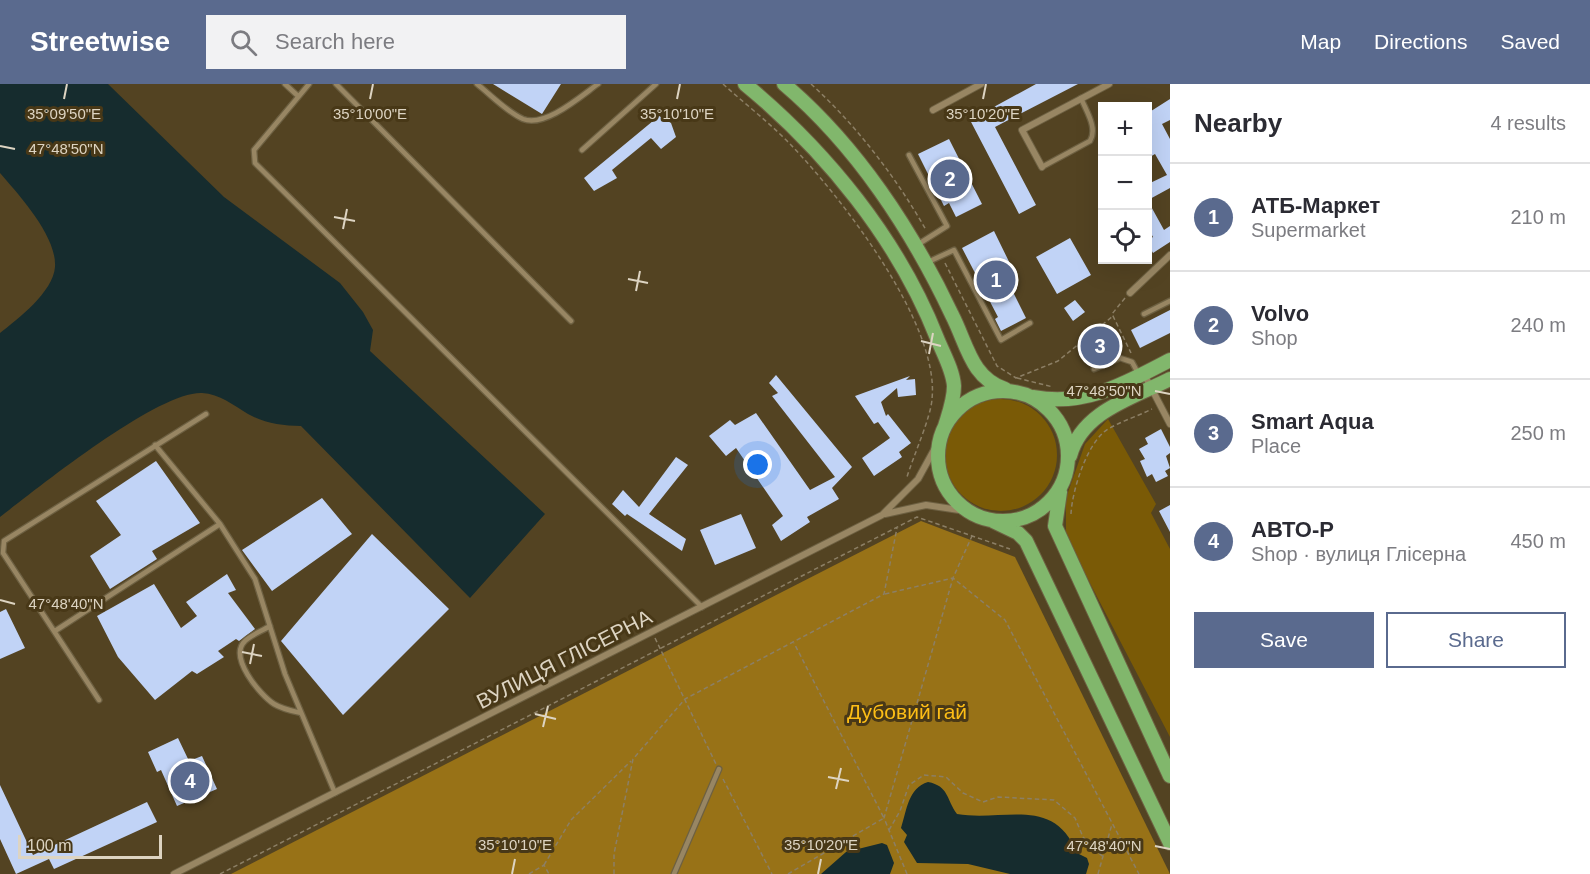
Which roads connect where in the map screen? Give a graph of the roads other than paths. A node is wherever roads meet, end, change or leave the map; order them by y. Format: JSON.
{"nodes":[{"id":1,"x":285,"y":84,"type":"edge"},
{"id":2,"x":309,"y":84,"type":"edge"},
{"id":3,"x":336,"y":84,"type":"edge"},
{"id":4,"x":477,"y":84,"type":"edge"},
{"id":5,"x":598,"y":84,"type":"edge"},
{"id":6,"x":656,"y":84,"type":"edge"},
{"id":7,"x":745,"y":84,"type":"edge"},
{"id":8,"x":784,"y":84,"type":"edge"},
{"id":9,"x":981,"y":84,"type":"edge"},
{"id":10,"x":1109,"y":84,"type":"edge"},
{"id":11,"x":298,"y":96,"type":"junction"},
{"id":12,"x":1081,"y":98,"type":"junction"},
{"id":13,"x":933,"y":110,"type":"dead end"},
{"id":14,"x":582,"y":150,"type":"dead end"},
{"id":15,"x":909,"y":154,"type":"dead end"},
{"id":16,"x":1042,"y":167,"type":"joint"},
{"id":17,"x":896,"y":214,"type":"junction"},
{"id":18,"x":874,"y":226,"type":"junction"},
{"id":19,"x":917,"y":247,"type":"junction"},
{"id":20,"x":1170,"y":255,"type":"edge"},
{"id":21,"x":894,"y":256,"type":"junction"},
{"id":22,"x":926,"y":263,"type":"junction"},
{"id":23,"x":1130,"y":293,"type":"road end"},
{"id":24,"x":1170,"y":301,"type":"edge"},
{"id":25,"x":1144,"y":314,"type":"dead end"},
{"id":26,"x":571,"y":321,"type":"dead end"},
{"id":27,"x":1030,"y":323,"type":"dead end"},
{"id":28,"x":1170,"y":360,"type":"edge"},
{"id":29,"x":1094,"y":369,"type":"dead end"},
{"id":30,"x":1142,"y":375,"type":"junction"},
{"id":31,"x":1170,"y":379,"type":"edge"},
{"id":32,"x":1150,"y":389,"type":"junction"},
{"id":33,"x":1013,"y":392,"type":"junction"},
{"id":34,"x":1028,"y":396,"type":"junction"},
{"id":35,"x":206,"y":414,"type":"dead end"},
{"id":36,"x":1170,"y":424,"type":"edge"},
{"id":37,"x":943,"y":433,"type":"junction"},
{"id":38,"x":155,"y":445,"type":"junction"},
{"id":39,"x":1067,"y":470,"type":"junction"},
{"id":40,"x":1062,"y":484,"type":"junction"},
{"id":41,"x":972,"y":512,"type":"junction"},
{"id":42,"x":882,"y":515,"type":"junction"},
{"id":43,"x":986,"y":518,"type":"junction"},
{"id":44,"x":220,"y":524,"type":"junction"},
{"id":45,"x":702,"y":607,"type":"junction"},
{"id":46,"x":270,"y":626,"type":"junction"},
{"id":47,"x":55,"y":631,"type":"junction"},
{"id":48,"x":99,"y":700,"type":"dead end"},
{"id":49,"x":301,"y":713,"type":"junction"},
{"id":50,"x":719,"y":769,"type":"road end"},
{"id":51,"x":1170,"y":776,"type":"edge"},
{"id":52,"x":335,"y":793,"type":"junction"},
{"id":53,"x":1170,"y":843,"type":"edge"},
{"id":54,"x":174,"y":874,"type":"edge"},
{"id":55,"x":674,"y":874,"type":"edge"}],
"edges":[{"from":1,"to":11,"type":"lane"},
{"from":2,"to":11,"type":"lane"},
{"from":3,"to":26,"type":"lane"},
{"from":4,"to":5,"type":"lane"},
{"from":6,"to":14,"type":"lane"},
{"from":7,"to":18,"type":"main road"},
{"from":8,"to":17,"type":"main road"},
{"from":9,"to":13,"type":"street"},
{"from":10,"to":12,"type":"street"},
{"from":11,"to":45,"type":"lane"},
{"from":12,"to":16,"type":"lane"},
{"from":12,"to":16,"type":"street"},
{"from":15,"to":19,"type":"lane"},
{"from":17,"to":18,"type":"main road"},
{"from":17,"to":19,"type":"main road"},
{"from":18,"to":21,"type":"main road"},
{"from":19,"to":21,"type":"main road"},
{"from":19,"to":22,"type":"main road"},
{"from":20,"to":23,"type":"street"},
{"from":21,"to":37,"type":"main road"},
{"from":22,"to":27,"type":"lane"},
{"from":22,"to":33,"type":"main road"},
{"from":24,"to":25,"type":"lane"},
{"from":28,"to":30,"type":"main road"},
{"from":29,"to":30,"type":"lane"},
{"from":30,"to":32,"type":"street"},
{"from":30,"to":34,"type":"main road"},
{"from":31,"to":32,"type":"main road"},
{"from":32,"to":36,"type":"street"},
{"from":32,"to":39,"type":"main road"},
{"from":33,"to":34,"type":"main road"},
{"from":33,"to":37,"type":"main road"},
{"from":34,"to":39,"type":"main road"},
{"from":35,"to":38,"type":"lane"},
{"from":37,"to":41,"type":"main road"},
{"from":37,"to":42,"type":"street","name":"ВУЛИЦЯ ГЛІСЕРНА"},
{"from":38,"to":44,"type":"lane"},
{"from":38,"to":47,"type":"lane"},
{"from":39,"to":40,"type":"main road"},
{"from":40,"to":43,"type":"main road"},
{"from":40,"to":51,"type":"main road"},
{"from":41,"to":42,"type":"street"},
{"from":41,"to":43,"type":"main road"},
{"from":42,"to":45,"type":"street","name":"ВУЛИЦЯ ГЛІСЕРНА"},
{"from":43,"to":53,"type":"main road"},
{"from":44,"to":46,"type":"lane"},
{"from":44,"to":47,"type":"lane"},
{"from":45,"to":52,"type":"street","name":"ВУЛИЦЯ ГЛІСЕРНА"},
{"from":46,"to":49,"type":"lane"},
{"from":46,"to":49,"type":"lane"},
{"from":47,"to":48,"type":"lane"},
{"from":49,"to":52,"type":"lane"},
{"from":50,"to":55,"type":"lane"},
{"from":52,"to":54,"type":"street","name":"ВУЛИЦЯ ГЛІСЕРНА"}]}
